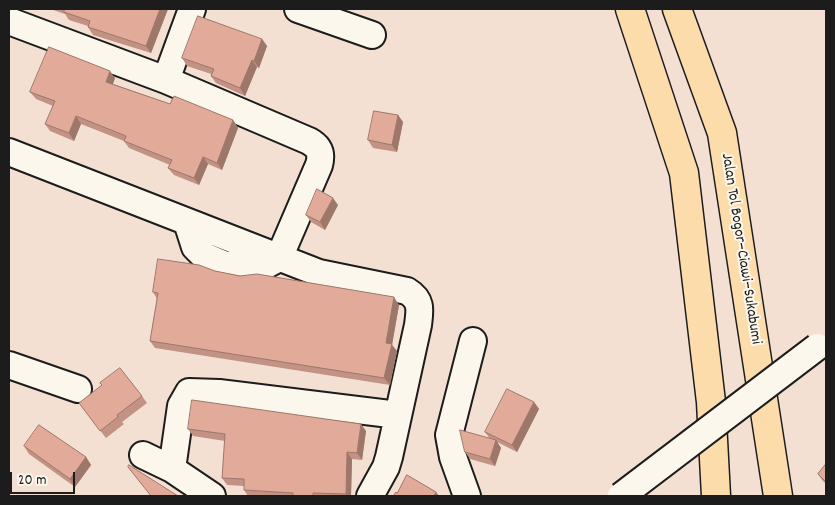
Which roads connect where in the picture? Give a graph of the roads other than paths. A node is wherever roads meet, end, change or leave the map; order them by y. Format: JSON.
{"nodes":[{"id":1,"x":192,"y":9,"type":"edge"},
{"id":2,"x":298,"y":9,"type":"edge"},
{"id":3,"x":630,"y":9,"type":"edge"},
{"id":4,"x":678,"y":9,"type":"edge"},
{"id":5,"x":9,"y":21,"type":"edge"},
{"id":6,"x":372,"y":35,"type":"dead end"},
{"id":7,"x":166,"y":80,"type":"junction"},
{"id":8,"x":9,"y":152,"type":"edge"},
{"id":9,"x":279,"y":258,"type":"junction"},
{"id":10,"x":474,"y":341,"type":"dead end"},
{"id":11,"x":822,"y":343,"type":"edge"},
{"id":12,"x":9,"y":365,"type":"edge"},
{"id":13,"x":78,"y":389,"type":"dead end"},
{"id":14,"x":398,"y":415,"type":"junction"},
{"id":15,"x":143,"y":455,"type":"dead end"},
{"id":16,"x":172,"y":468,"type":"junction"},
{"id":17,"x":212,"y":496,"type":"edge"},
{"id":18,"x":370,"y":496,"type":"edge"},
{"id":19,"x":468,"y":496,"type":"edge"},
{"id":20,"x":621,"y":496,"type":"edge"},
{"id":21,"x":716,"y":496,"type":"edge"},
{"id":22,"x":778,"y":496,"type":"edge"}],
"edges":[{"from":1,"to":7,"type":"street"},
{"from":2,"to":6,"type":"street"},
{"from":3,"to":21,"type":"highway"},
{"from":4,"to":22,"type":"highway","name":"Jalan Tol Bogor–Ciawi–Sukabumi"},
{"from":5,"to":7,"type":"street"},
{"from":7,"to":9,"type":"street"},
{"from":8,"to":9,"type":"street"},
{"from":9,"to":14,"type":"street"},
{"from":10,"to":19,"type":"street"},
{"from":11,"to":20,"type":"street","bridge":true},
{"from":12,"to":13,"type":"street"},
{"from":14,"to":16,"type":"street"},
{"from":14,"to":18,"type":"street"},
{"from":15,"to":16,"type":"street"},
{"from":16,"to":17,"type":"street"}]}
